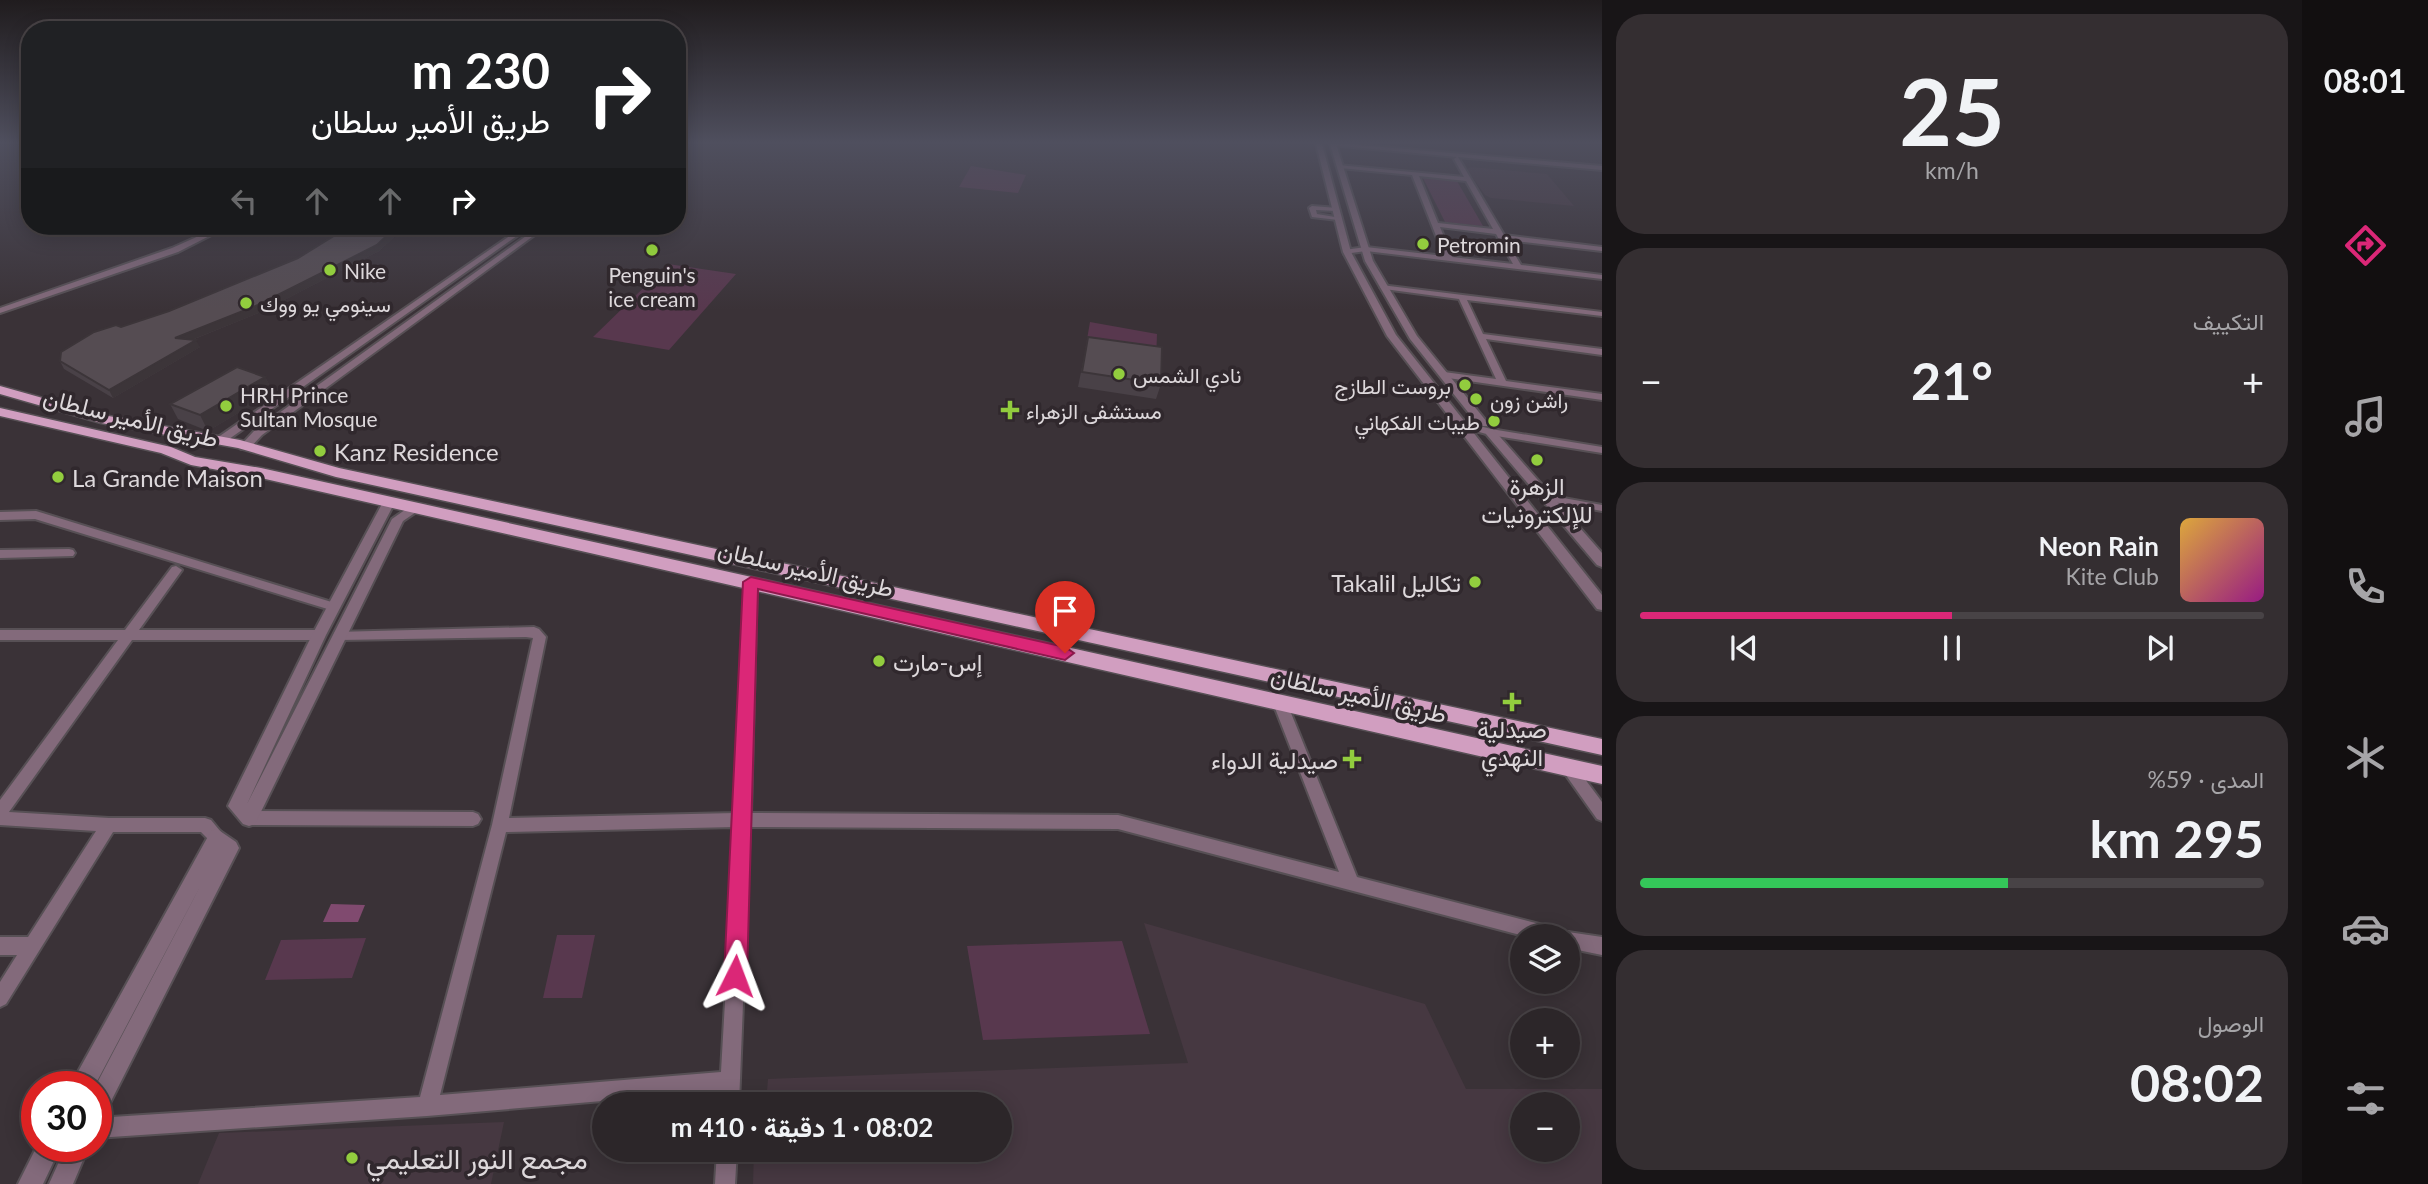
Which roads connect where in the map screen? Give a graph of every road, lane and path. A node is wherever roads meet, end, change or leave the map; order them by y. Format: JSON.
{"nodes":[{"id":1,"x":1333,"y":199,"type":"edge"},
{"id":2,"x":1350,"y":199,"type":"edge"},
{"id":3,"x":1426,"y":199,"type":"edge"},
{"id":4,"x":1480,"y":199,"type":"edge"},
{"id":5,"x":1437,"y":226,"type":"junction"},
{"id":6,"x":189,"y":235,"type":"edge"},
{"id":7,"x":198,"y":235,"type":"edge"},
{"id":8,"x":515,"y":235,"type":"edge"},
{"id":9,"x":532,"y":235,"type":"edge"},
{"id":10,"x":1500,"y":235,"type":"junction"},
{"id":11,"x":203,"y":236,"type":"joint"},
{"id":12,"x":1602,"y":249,"type":"edge"},
{"id":13,"x":1366,"y":251,"type":"junction"},
{"id":14,"x":1347,"y":253,"type":"junction"},
{"id":15,"x":129,"y":259,"type":"junction"},
{"id":16,"x":1449,"y":259,"type":"junction"},
{"id":17,"x":139,"y":262,"type":"junction"},
{"id":18,"x":1519,"y":268,"type":"junction"},
{"id":19,"x":1602,"y":279,"type":"edge"},
{"id":20,"x":1384,"y":287,"type":"junction"},
{"id":21,"x":38,"y":290,"type":"junction"},
{"id":22,"x":46,"y":295,"type":"junction"},
{"id":23,"x":1462,"y":297,"type":"junction"},
{"id":24,"x":0,"y":303,"type":"edge"},
{"id":25,"x":0,"y":311,"type":"edge"},
{"id":26,"x":1602,"y":314,"type":"edge"},
{"id":27,"x":1480,"y":336,"type":"junction"},
{"id":28,"x":1602,"y":352,"type":"edge"},
{"id":29,"x":1444,"y":375,"type":"junction"},
{"id":30,"x":1502,"y":383,"type":"junction"},
{"id":31,"x":4,"y":394,"type":"edge"},
{"id":32,"x":1602,"y":397,"type":"edge"},
{"id":33,"x":0,"y":412,"type":"edge"},
{"id":34,"x":1457,"y":423,"type":"junction"},
{"id":35,"x":1487,"y":428,"type":"junction"},
{"id":36,"x":218,"y":442,"type":"junction"},
{"id":37,"x":1602,"y":443,"type":"edge"},
{"id":38,"x":245,"y":447,"type":"junction"},
{"id":39,"x":1602,"y":450,"type":"edge"},
{"id":40,"x":210,"y":466,"type":"junction"},
{"id":41,"x":1547,"y":498,"type":"junction"},
{"id":42,"x":389,"y":502,"type":"junction"},
{"id":43,"x":416,"y":508,"type":"junction"},
{"id":44,"x":1602,"y":508,"type":"edge"},
{"id":45,"x":0,"y":516,"type":"edge"},
{"id":46,"x":69,"y":553,"type":"dead end"},
{"id":47,"x":0,"y":554,"type":"edge"},
{"id":48,"x":1602,"y":562,"type":"edge"},
{"id":49,"x":176,"y":570,"type":"dead end"},
{"id":50,"x":751,"y":582,"type":"junction"},
{"id":51,"x":1602,"y":605,"type":"edge"},
{"id":52,"x":334,"y":607,"type":"junction"},
{"id":53,"x":1067,"y":629,"type":"junction"},
{"id":54,"x":0,"y":635,"type":"edge"},
{"id":55,"x":127,"y":635,"type":"junction"},
{"id":56,"x":319,"y":635,"type":"junction"},
{"id":57,"x":340,"y":635,"type":"junction"},
{"id":58,"x":1065,"y":653,"type":"junction"},
{"id":59,"x":1280,"y":703,"type":"junction"},
{"id":60,"x":1602,"y":747,"type":"edge"},
{"id":61,"x":1568,"y":767,"type":"junction"},
{"id":62,"x":1602,"y":775,"type":"edge"},
{"id":63,"x":2,"y":813,"type":"edge"},
{"id":64,"x":1602,"y":814,"type":"edge"},
{"id":65,"x":249,"y":818,"type":"junction"},
{"id":66,"x":473,"y":819,"type":"dead end"},
{"id":67,"x":743,"y":820,"type":"junction"},
{"id":68,"x":109,"y":825,"type":"junction"},
{"id":69,"x":500,"y":825,"type":"junction"},
{"id":70,"x":218,"y":837,"type":"junction"},
{"id":71,"x":1351,"y":883,"type":"junction"},
{"id":72,"x":1510,"y":924,"type":"edge"},
{"id":73,"x":1580,"y":942,"type":"edge"},
{"id":74,"x":33,"y":946,"type":"junction"},
{"id":75,"x":1602,"y":946,"type":"edge"},
{"id":76,"x":0,"y":947,"type":"edge"},
{"id":77,"x":0,"y":998,"type":"edge"},
{"id":78,"x":91,"y":1071,"type":"edge"},
{"id":79,"x":112,"y":1077,"type":"edge"},
{"id":80,"x":730,"y":1081,"type":"junction"},
{"id":81,"x":730,"y":1092,"type":"edge"},
{"id":82,"x":427,"y":1106,"type":"junction"},
{"id":83,"x":112,"y":1127,"type":"edge"},
{"id":84,"x":42,"y":1162,"type":"edge"},
{"id":85,"x":71,"y":1162,"type":"edge"},
{"id":86,"x":726,"y":1162,"type":"edge"},
{"id":87,"x":30,"y":1184,"type":"edge"},
{"id":88,"x":61,"y":1184,"type":"edge"},
{"id":89,"x":725,"y":1184,"type":"edge"}],
"edges":[{"from":1,"to":14,"type":"street"},
{"from":2,"to":13,"type":"street"},
{"from":3,"to":5,"type":"street"},
{"from":4,"to":10,"type":"street"},
{"from":5,"to":10,"type":"street"},
{"from":5,"to":16,"type":"street"},
{"from":6,"to":15,"type":"street"},
{"from":7,"to":11,"type":"street"},
{"from":8,"to":36,"type":"street"},
{"from":9,"to":38,"type":"street"},
{"from":10,"to":12,"type":"street"},
{"from":10,"to":18,"type":"street"},
{"from":11,"to":17,"type":"street"},
{"from":13,"to":14,"type":"street"},
{"from":13,"to":16,"type":"street"},
{"from":13,"to":19,"type":"street"},
{"from":13,"to":20,"type":"street"},
{"from":14,"to":34,"type":"street"},
{"from":15,"to":17,"type":"street"},
{"from":15,"to":21,"type":"street"},
{"from":16,"to":18,"type":"street"},
{"from":17,"to":22,"type":"street"},
{"from":18,"to":19,"type":"street"},
{"from":20,"to":23,"type":"street"},
{"from":20,"to":29,"type":"street"},
{"from":21,"to":22,"type":"street"},
{"from":21,"to":24,"type":"street"},
{"from":22,"to":25,"type":"street"},
{"from":23,"to":26,"type":"street"},
{"from":23,"to":27,"type":"street"},
{"from":27,"to":28,"type":"street"},
{"from":27,"to":30,"type":"street"},
{"from":29,"to":30,"type":"street"},
{"from":29,"to":35,"type":"street"},
{"from":30,"to":32,"type":"street"},
{"from":31,"to":36,"type":"main road","name":"طريق الأمير سلطان"},
{"from":33,"to":40,"type":"main road","name":"طريق الأمير سلطان"},
{"from":34,"to":35,"type":"street"},
{"from":34,"to":51,"type":"street"},
{"from":35,"to":37,"type":"street"},
{"from":35,"to":39,"type":"street"},
{"from":35,"to":41,"type":"street"},
{"from":36,"to":38,"type":"main road","name":"طريق الأمير سلطان"},
{"from":38,"to":40,"type":"main road"},
{"from":38,"to":53,"type":"main road","name":"طريق الأمير سلطان"},
{"from":40,"to":42,"type":"main road","name":"طريق الأمير سلطان"},
{"from":41,"to":44,"type":"street"},
{"from":41,"to":48,"type":"street"},
{"from":42,"to":43,"type":"main road","name":"طريق الأمير سلطان"},
{"from":42,"to":52,"type":"street"},
{"from":43,"to":50,"type":"main road","name":"طريق الأمير سلطان"},
{"from":43,"to":57,"type":"street"},
{"from":45,"to":52,"type":"street"},
{"from":46,"to":47,"type":"street"},
{"from":49,"to":55,"type":"street"},
{"from":50,"to":58,"type":"main road","name":"طريق الأمير سلطان"},
{"from":50,"to":67,"type":"street"},
{"from":52,"to":56,"type":"street"},
{"from":53,"to":58,"type":"main road"},
{"from":53,"to":60,"type":"main road","name":"طريق الأمير سلطان"},
{"from":54,"to":55,"type":"street"},
{"from":55,"to":56,"type":"street"},
{"from":55,"to":63,"type":"street"},
{"from":56,"to":65,"type":"street"},
{"from":57,"to":65,"type":"street"},
{"from":57,"to":69,"type":"street"},
{"from":58,"to":59,"type":"main road","name":"طريق الأمير سلطان"},
{"from":59,"to":61,"type":"main road","name":"طريق الأمير سلطان"},
{"from":59,"to":71,"type":"street"},
{"from":61,"to":62,"type":"main road","name":"طريق الأمير سلطان"},
{"from":61,"to":64,"type":"street"},
{"from":63,"to":68,"type":"street"},
{"from":65,"to":66,"type":"street"},
{"from":67,"to":69,"type":"street"},
{"from":67,"to":71,"type":"street"},
{"from":67,"to":80,"type":"street"},
{"from":68,"to":70,"type":"street"},
{"from":68,"to":74,"type":"street"},
{"from":69,"to":82,"type":"street"},
{"from":70,"to":78,"type":"street"},
{"from":70,"to":79,"type":"street"},
{"from":71,"to":72,"type":"street"},
{"from":73,"to":75,"type":"street"},
{"from":74,"to":76,"type":"street"},
{"from":74,"to":77,"type":"street"},
{"from":80,"to":81,"type":"street"},
{"from":80,"to":82,"type":"street"},
{"from":82,"to":83,"type":"street"},
{"from":84,"to":87,"type":"street"},
{"from":85,"to":88,"type":"street"},
{"from":86,"to":89,"type":"street"}]}
